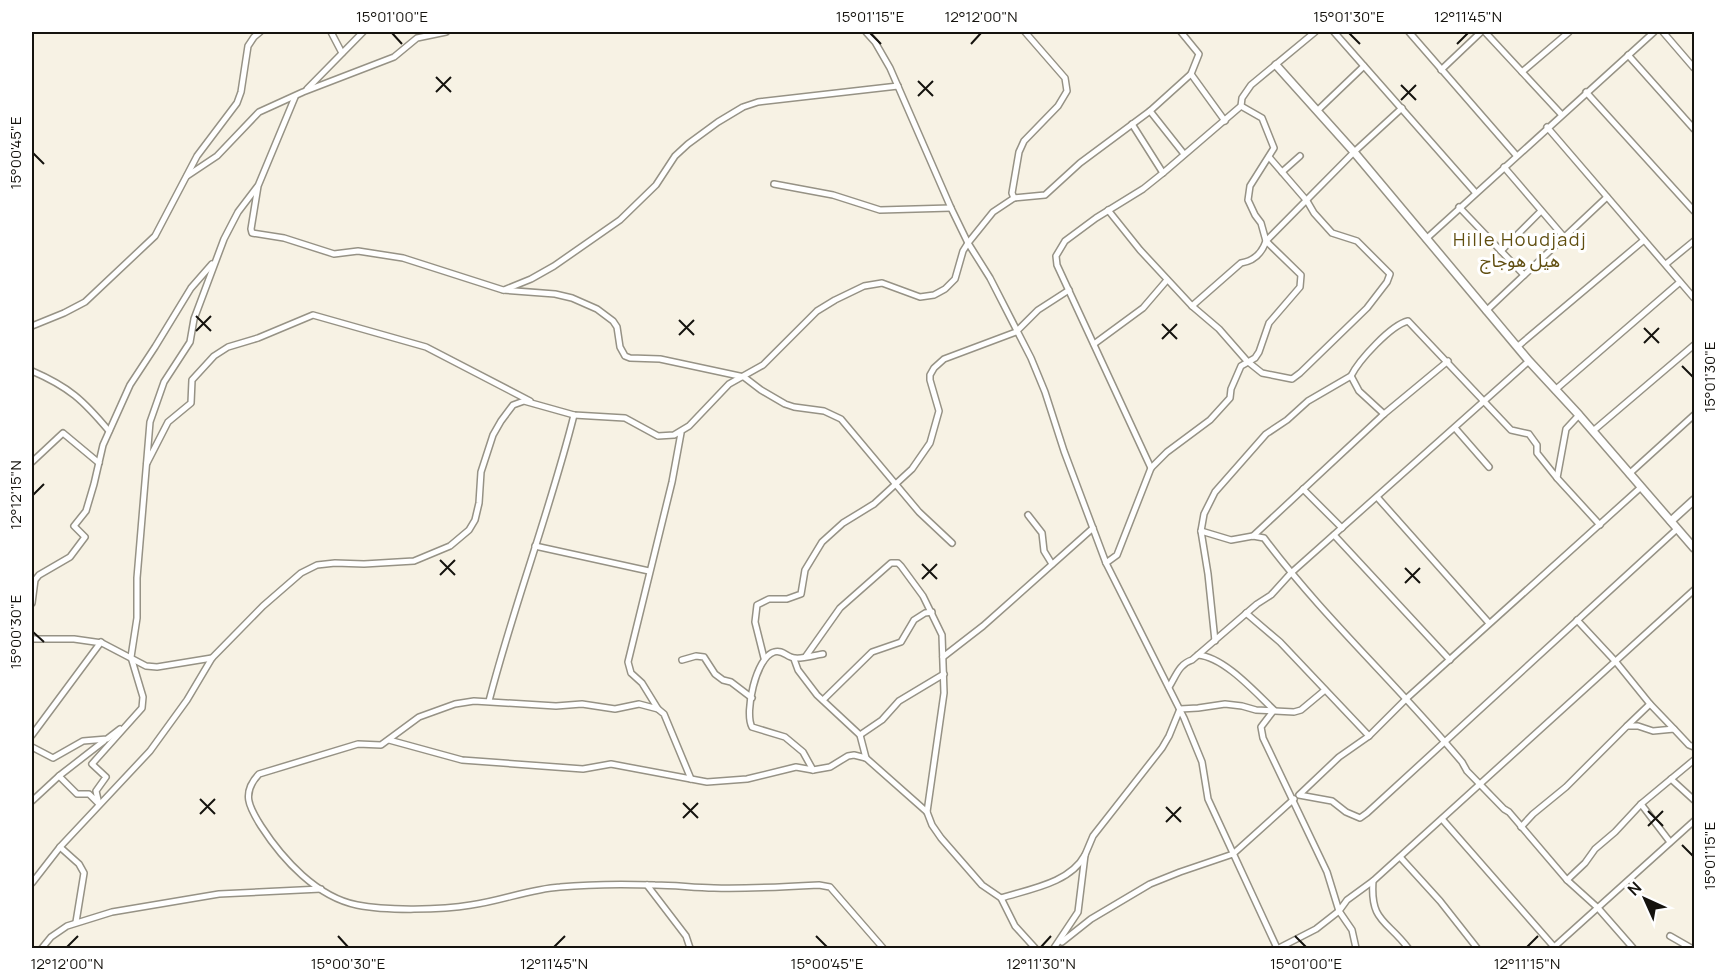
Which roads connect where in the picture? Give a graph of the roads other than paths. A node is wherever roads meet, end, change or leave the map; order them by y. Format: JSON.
{"nodes":[{"id":1,"x":260,"y":32,"type":"edge"},
{"id":2,"x":331,"y":32,"type":"edge"},
{"id":3,"x":363,"y":32,"type":"edge"},
{"id":4,"x":446,"y":32,"type":"edge"},
{"id":5,"x":866,"y":32,"type":"edge"},
{"id":6,"x":1024,"y":32,"type":"edge"},
{"id":7,"x":1181,"y":32,"type":"edge"},
{"id":8,"x":1315,"y":32,"type":"edge"},
{"id":9,"x":1334,"y":32,"type":"edge"},
{"id":10,"x":1409,"y":32,"type":"edge"},
{"id":11,"x":1483,"y":32,"type":"edge"},
{"id":12,"x":1569,"y":32,"type":"edge"},
{"id":13,"x":1654,"y":32,"type":"edge"},
{"id":14,"x":1663,"y":32,"type":"edge"},
{"id":15,"x":1032,"y":35,"type":"edge"},
{"id":16,"x":342,"y":53,"type":"junction"},
{"id":17,"x":1628,"y":55,"type":"junction"},
{"id":18,"x":1276,"y":65,"type":"junction"},
{"id":19,"x":1364,"y":66,"type":"junction"},
{"id":20,"x":1695,"y":68,"type":"edge"},
{"id":21,"x":1441,"y":70,"type":"junction"},
{"id":22,"x":1522,"y":72,"type":"junction"},
{"id":23,"x":1191,"y":74,"type":"junction"},
{"id":24,"x":898,"y":86,"type":"junction"},
{"id":25,"x":303,"y":92,"type":"junction"},
{"id":26,"x":1586,"y":92,"type":"junction"},
{"id":27,"x":295,"y":97,"type":"junction"},
{"id":28,"x":1241,"y":106,"type":"junction"},
{"id":29,"x":1402,"y":108,"type":"junction"},
{"id":30,"x":1150,"y":111,"type":"junction"},
{"id":31,"x":1317,"y":111,"type":"junction"},
{"id":32,"x":1561,"y":114,"type":"junction"},
{"id":33,"x":1225,"y":121,"type":"junction"},
{"id":34,"x":1132,"y":124,"type":"junction"},
{"id":35,"x":1547,"y":127,"type":"junction"},
{"id":36,"x":1695,"y":129,"type":"edge"},
{"id":37,"x":1354,"y":152,"type":"junction"},
{"id":38,"x":1184,"y":154,"type":"junction"},
{"id":39,"x":1516,"y":155,"type":"junction"},
{"id":40,"x":1300,"y":156,"type":"dead end"},
{"id":41,"x":1269,"y":158,"type":"junction"},
{"id":42,"x":1504,"y":167,"type":"junction"},
{"id":43,"x":1282,"y":172,"type":"junction"},
{"id":44,"x":1163,"y":173,"type":"junction"},
{"id":45,"x":186,"y":177,"type":"junction"},
{"id":46,"x":774,"y":184,"type":"dead end"},
{"id":47,"x":258,"y":186,"type":"junction"},
{"id":48,"x":1475,"y":192,"type":"junction"},
{"id":49,"x":1607,"y":197,"type":"junction"},
{"id":50,"x":1014,"y":198,"type":"junction"},
{"id":51,"x":1308,"y":201,"type":"junction"},
{"id":52,"x":1459,"y":207,"type":"junction"},
{"id":53,"x":951,"y":208,"type":"junction"},
{"id":54,"x":1108,"y":210,"type":"junction"},
{"id":55,"x":1540,"y":211,"type":"junction"},
{"id":56,"x":1695,"y":211,"type":"edge"},
{"id":57,"x":1564,"y":237,"type":"junction"},
{"id":58,"x":1426,"y":239,"type":"junction"},
{"id":59,"x":1644,"y":240,"type":"junction"},
{"id":60,"x":1266,"y":241,"type":"junction"},
{"id":61,"x":1695,"y":241,"type":"edge"},
{"id":62,"x":968,"y":243,"type":"junction"},
{"id":63,"x":1501,"y":251,"type":"junction"},
{"id":64,"x":214,"y":262,"type":"junction"},
{"id":65,"x":1666,"y":264,"type":"junction"},
{"id":66,"x":1524,"y":275,"type":"junction"},
{"id":67,"x":1167,"y":280,"type":"junction"},
{"id":68,"x":1680,"y":282,"type":"junction"},
{"id":69,"x":503,"y":290,"type":"junction"},
{"id":70,"x":1069,"y":290,"type":"junction"},
{"id":71,"x":1695,"y":298,"type":"edge"},
{"id":72,"x":1192,"y":306,"type":"junction"},
{"id":73,"x":1486,"y":311,"type":"junction"},
{"id":74,"x":32,"y":326,"type":"edge"},
{"id":75,"x":1016,"y":332,"type":"junction"},
{"id":76,"x":1094,"y":344,"type":"junction"},
{"id":77,"x":1695,"y":345,"type":"edge"},
{"id":78,"x":1517,"y":347,"type":"junction"},
{"id":79,"x":1247,"y":361,"type":"junction"},
{"id":80,"x":1448,"y":361,"type":"junction"},
{"id":81,"x":1529,"y":361,"type":"junction"},
{"id":82,"x":32,"y":371,"type":"edge"},
{"id":83,"x":1351,"y":376,"type":"junction"},
{"id":84,"x":744,"y":377,"type":"junction"},
{"id":85,"x":1555,"y":390,"type":"junction"},
{"id":86,"x":1486,"y":401,"type":"junction"},
{"id":87,"x":534,"y":402,"type":"junction"},
{"id":88,"x":1384,"y":414,"type":"junction"},
{"id":89,"x":574,"y":415,"type":"junction"},
{"id":90,"x":1579,"y":415,"type":"junction"},
{"id":91,"x":1695,"y":415,"type":"edge"},
{"id":92,"x":1455,"y":428,"type":"junction"},
{"id":93,"x":109,"y":431,"type":"junction"},
{"id":94,"x":1593,"y":431,"type":"junction"},
{"id":95,"x":681,"y":433,"type":"junction"},
{"id":96,"x":32,"y":462,"type":"edge"},
{"id":97,"x":99,"y":463,"type":"junction"},
{"id":98,"x":1488,"y":467,"type":"dead end"},
{"id":99,"x":145,"y":468,"type":"junction"},
{"id":100,"x":1151,"y":468,"type":"junction"},
{"id":101,"x":1629,"y":474,"type":"junction"},
{"id":102,"x":1557,"y":478,"type":"junction"},
{"id":103,"x":896,"y":483,"type":"junction"},
{"id":104,"x":1641,"y":488,"type":"junction"},
{"id":105,"x":1303,"y":489,"type":"junction"},
{"id":106,"x":1377,"y":497,"type":"junction"},
{"id":107,"x":1695,"y":500,"type":"edge"},
{"id":108,"x":1029,"y":515,"type":"dead end"},
{"id":109,"x":1671,"y":521,"type":"junction"},
{"id":110,"x":1600,"y":525,"type":"junction"},
{"id":111,"x":1093,"y":528,"type":"junction"},
{"id":112,"x":1342,"y":528,"type":"junction"},
{"id":113,"x":1677,"y":529,"type":"junction"},
{"id":114,"x":1201,"y":531,"type":"junction"},
{"id":115,"x":1334,"y":535,"type":"junction"},
{"id":116,"x":1253,"y":536,"type":"junction"},
{"id":117,"x":952,"y":543,"type":"dead end"},
{"id":118,"x":535,"y":546,"type":"junction"},
{"id":119,"x":1695,"y":548,"type":"edge"},
{"id":120,"x":1106,"y":562,"type":"junction"},
{"id":121,"x":1052,"y":564,"type":"junction"},
{"id":122,"x":649,"y":571,"type":"junction"},
{"id":123,"x":1291,"y":573,"type":"junction"},
{"id":124,"x":1695,"y":590,"type":"edge"},
{"id":125,"x":32,"y":603,"type":"edge"},
{"id":126,"x":932,"y":612,"type":"junction"},
{"id":127,"x":1246,"y":613,"type":"junction"},
{"id":128,"x":1577,"y":620,"type":"junction"},
{"id":129,"x":1489,"y":623,"type":"junction"},
{"id":130,"x":32,"y":639,"type":"edge"},
{"id":131,"x":1215,"y":640,"type":"junction"},
{"id":132,"x":100,"y":642,"type":"junction"},
{"id":133,"x":823,"y":654,"type":"dead end"},
{"id":134,"x":1198,"y":655,"type":"junction"},
{"id":135,"x":806,"y":656,"type":"junction"},
{"id":136,"x":131,"y":657,"type":"junction"},
{"id":137,"x":943,"y":657,"type":"junction"},
{"id":138,"x":212,"y":658,"type":"junction"},
{"id":139,"x":764,"y":658,"type":"junction"},
{"id":140,"x":794,"y":659,"type":"junction"},
{"id":141,"x":682,"y":660,"type":"dead end"},
{"id":142,"x":1450,"y":660,"type":"junction"},
{"id":143,"x":1616,"y":662,"type":"junction"},
{"id":144,"x":944,"y":674,"type":"junction"},
{"id":145,"x":1169,"y":687,"type":"junction"},
{"id":146,"x":1325,"y":690,"type":"junction"},
{"id":147,"x":752,"y":698,"type":"junction"},
{"id":148,"x":1407,"y":698,"type":"junction"},
{"id":149,"x":823,"y":700,"type":"junction"},
{"id":150,"x":489,"y":701,"type":"junction"},
{"id":151,"x":1650,"y":704,"type":"junction"},
{"id":152,"x":658,"y":709,"type":"junction"},
{"id":153,"x":1180,"y":709,"type":"junction"},
{"id":154,"x":1274,"y":710,"type":"junction"},
{"id":155,"x":1627,"y":726,"type":"junction"},
{"id":156,"x":125,"y":727,"type":"junction"},
{"id":157,"x":1674,"y":729,"type":"junction"},
{"id":158,"x":32,"y":735,"type":"edge"},
{"id":159,"x":860,"y":735,"type":"junction"},
{"id":160,"x":1369,"y":736,"type":"junction"},
{"id":161,"x":106,"y":739,"type":"junction"},
{"id":162,"x":389,"y":740,"type":"junction"},
{"id":163,"x":1444,"y":741,"type":"junction"},
{"id":164,"x":32,"y":747,"type":"edge"},
{"id":165,"x":1695,"y":747,"type":"edge"},
{"id":166,"x":866,"y":758,"type":"junction"},
{"id":167,"x":1695,"y":760,"type":"edge"},
{"id":168,"x":813,"y":770,"type":"junction"},
{"id":169,"x":59,"y":776,"type":"junction"},
{"id":170,"x":691,"y":779,"type":"junction"},
{"id":171,"x":1671,"y":779,"type":"junction"},
{"id":172,"x":1480,"y":783,"type":"junction"},
{"id":173,"x":1299,"y":795,"type":"junction"},
{"id":174,"x":1293,"y":800,"type":"junction"},
{"id":175,"x":1695,"y":800,"type":"edge"},
{"id":176,"x":32,"y":801,"type":"edge"},
{"id":177,"x":1641,"y":804,"type":"junction"},
{"id":178,"x":99,"y":805,"type":"junction"},
{"id":179,"x":927,"y":812,"type":"junction"},
{"id":180,"x":1442,"y":819,"type":"junction"},
{"id":181,"x":1695,"y":821,"type":"edge"},
{"id":182,"x":1521,"y":827,"type":"junction"},
{"id":183,"x":1670,"y":842,"type":"junction"},
{"id":184,"x":60,"y":847,"type":"junction"},
{"id":185,"x":1233,"y":854,"type":"junction"},
{"id":186,"x":1085,"y":855,"type":"junction"},
{"id":187,"x":1400,"y":857,"type":"junction"},
{"id":188,"x":1566,"y":880,"type":"junction"},
{"id":189,"x":1373,"y":881,"type":"junction"},
{"id":190,"x":32,"y":883,"type":"edge"},
{"id":191,"x":647,"y":885,"type":"junction"},
{"id":192,"x":322,"y":889,"type":"junction"},
{"id":193,"x":1001,"y":898,"type":"junction"},
{"id":194,"x":1598,"y":908,"type":"junction"},
{"id":195,"x":1339,"y":910,"type":"junction"},
{"id":196,"x":76,"y":922,"type":"junction"},
{"id":197,"x":1670,"y":936,"type":"dead end"},
{"id":198,"x":1055,"y":947,"type":"edge"},
{"id":199,"x":42,"y":948,"type":"edge"},
{"id":200,"x":690,"y":948,"type":"edge"},
{"id":201,"x":884,"y":948,"type":"edge"},
{"id":202,"x":1035,"y":948,"type":"edge"},
{"id":203,"x":1278,"y":948,"type":"edge"},
{"id":204,"x":1356,"y":948,"type":"edge"},
{"id":205,"x":1408,"y":948,"type":"edge"},
{"id":206,"x":1477,"y":948,"type":"edge"},
{"id":207,"x":1554,"y":948,"type":"edge"},
{"id":208,"x":1633,"y":948,"type":"edge"},
{"id":209,"x":1691,"y":948,"type":"edge"}],
"edges":[{"from":1,"to":45,"type":"street"},
{"from":2,"to":16,"type":"street"},
{"from":3,"to":16,"type":"street"},
{"from":4,"to":25,"type":"street"},
{"from":5,"to":24,"type":"street"},
{"from":6,"to":15,"type":"street"},
{"from":7,"to":23,"type":"street"},
{"from":8,"to":18,"type":"street"},
{"from":9,"to":19,"type":"street"},
{"from":10,"to":21,"type":"street"},
{"from":11,"to":21,"type":"street"},
{"from":11,"to":22,"type":"street"},
{"from":12,"to":22,"type":"street"},
{"from":13,"to":17,"type":"street"},
{"from":14,"to":20,"type":"street"},
{"from":15,"to":50,"type":"street"},
{"from":16,"to":25,"type":"street"},
{"from":17,"to":26,"type":"street"},
{"from":17,"to":36,"type":"street"},
{"from":18,"to":28,"type":"street"},
{"from":18,"to":31,"type":"street"},
{"from":19,"to":29,"type":"street"},
{"from":19,"to":31,"type":"street"},
{"from":21,"to":39,"type":"street"},
{"from":22,"to":32,"type":"street"},
{"from":23,"to":30,"type":"street"},
{"from":23,"to":33,"type":"street"},
{"from":24,"to":53,"type":"street"},
{"from":24,"to":69,"type":"street"},
{"from":25,"to":27,"type":"street"},
{"from":26,"to":32,"type":"street"},
{"from":26,"to":56,"type":"street"},
{"from":27,"to":45,"type":"street"},
{"from":27,"to":47,"type":"street"},
{"from":28,"to":33,"type":"street"},
{"from":28,"to":41,"type":"street"},
{"from":29,"to":37,"type":"street"},
{"from":29,"to":48,"type":"street"},
{"from":30,"to":34,"type":"street"},
{"from":30,"to":38,"type":"street"},
{"from":31,"to":37,"type":"street"},
{"from":32,"to":35,"type":"street"},
{"from":33,"to":38,"type":"street"},
{"from":34,"to":44,"type":"street"},
{"from":34,"to":50,"type":"street"},
{"from":35,"to":39,"type":"street"},
{"from":35,"to":49,"type":"street"},
{"from":37,"to":51,"type":"street"},
{"from":37,"to":58,"type":"street"},
{"from":38,"to":44,"type":"street"},
{"from":39,"to":42,"type":"street"},
{"from":40,"to":43,"type":"street"},
{"from":41,"to":43,"type":"street"},
{"from":41,"to":60,"type":"street"},
{"from":42,"to":48,"type":"street"},
{"from":42,"to":55,"type":"street"},
{"from":43,"to":51,"type":"street"},
{"from":44,"to":54,"type":"street"},
{"from":45,"to":74,"type":"street"},
{"from":46,"to":53,"type":"street"},
{"from":47,"to":64,"type":"street"},
{"from":47,"to":69,"type":"street"},
{"from":48,"to":52,"type":"street"},
{"from":49,"to":57,"type":"street"},
{"from":49,"to":59,"type":"street"},
{"from":50,"to":62,"type":"street"},
{"from":51,"to":60,"type":"street"},
{"from":51,"to":79,"type":"street"},
{"from":52,"to":58,"type":"street"},
{"from":52,"to":63,"type":"street"},
{"from":53,"to":62,"type":"street"},
{"from":54,"to":67,"type":"street"},
{"from":54,"to":70,"type":"street"},
{"from":55,"to":57,"type":"street"},
{"from":55,"to":63,"type":"street"},
{"from":57,"to":66,"type":"street"},
{"from":58,"to":73,"type":"street"},
{"from":59,"to":65,"type":"street"},
{"from":59,"to":78,"type":"street"},
{"from":60,"to":72,"type":"street"},
{"from":60,"to":79,"type":"street"},
{"from":61,"to":65,"type":"street"},
{"from":62,"to":75,"type":"street"},
{"from":62,"to":84,"type":"street"},
{"from":63,"to":66,"type":"street"},
{"from":64,"to":93,"type":"street"},
{"from":64,"to":99,"type":"street"},
{"from":65,"to":68,"type":"street"},
{"from":66,"to":73,"type":"street"},
{"from":67,"to":72,"type":"street"},
{"from":67,"to":76,"type":"street"},
{"from":68,"to":71,"type":"street"},
{"from":68,"to":85,"type":"street"},
{"from":69,"to":84,"type":"street"},
{"from":70,"to":75,"type":"street"},
{"from":70,"to":76,"type":"street"},
{"from":72,"to":79,"type":"street"},
{"from":73,"to":78,"type":"street"},
{"from":75,"to":103,"type":"street"},
{"from":75,"to":111,"type":"street"},
{"from":76,"to":100,"type":"street"},
{"from":77,"to":94,"type":"street"},
{"from":78,"to":81,"type":"street"},
{"from":79,"to":100,"type":"street"},
{"from":80,"to":83,"type":"street"},
{"from":80,"to":86,"type":"street"},
{"from":80,"to":88,"type":"street"},
{"from":81,"to":85,"type":"street"},
{"from":81,"to":86,"type":"street"},
{"from":82,"to":93,"type":"street"},
{"from":83,"to":88,"type":"street"},
{"from":83,"to":114,"type":"street"},
{"from":84,"to":95,"type":"street"},
{"from":84,"to":103,"type":"street"},
{"from":85,"to":90,"type":"street"},
{"from":86,"to":92,"type":"street"},
{"from":86,"to":102,"type":"street"},
{"from":87,"to":89,"type":"street"},
{"from":87,"to":99,"type":"street"},
{"from":87,"to":138,"type":"street"},
{"from":88,"to":105,"type":"street"},
{"from":89,"to":95,"type":"street"},
{"from":89,"to":118,"type":"street"},
{"from":90,"to":94,"type":"street"},
{"from":90,"to":102,"type":"street"},
{"from":91,"to":101,"type":"street"},
{"from":92,"to":98,"type":"street"},
{"from":92,"to":106,"type":"street"},
{"from":93,"to":97,"type":"street"},
{"from":94,"to":101,"type":"street"},
{"from":95,"to":122,"type":"street"},
{"from":96,"to":97,"type":"street"},
{"from":97,"to":125,"type":"street"},
{"from":99,"to":136,"type":"street"},
{"from":100,"to":120,"type":"street"},
{"from":101,"to":104,"type":"street"},
{"from":102,"to":110,"type":"street"},
{"from":103,"to":117,"type":"street"},
{"from":103,"to":139,"type":"street"},
{"from":104,"to":109,"type":"street"},
{"from":104,"to":110,"type":"street"},
{"from":105,"to":112,"type":"street"},
{"from":105,"to":116,"type":"street"},
{"from":106,"to":112,"type":"street"},
{"from":106,"to":129,"type":"street"},
{"from":107,"to":109,"type":"street"},
{"from":108,"to":121,"type":"street"},
{"from":109,"to":113,"type":"street"},
{"from":110,"to":129,"type":"street"},
{"from":111,"to":120,"type":"street"},
{"from":111,"to":121,"type":"street"},
{"from":112,"to":115,"type":"street"},
{"from":113,"to":119,"type":"street"},
{"from":113,"to":128,"type":"street"},
{"from":114,"to":116,"type":"street"},
{"from":114,"to":131,"type":"street"},
{"from":115,"to":123,"type":"street"},
{"from":115,"to":142,"type":"street"},
{"from":116,"to":123,"type":"street"},
{"from":118,"to":122,"type":"street"},
{"from":118,"to":150,"type":"street"},
{"from":120,"to":145,"type":"street"},
{"from":121,"to":137,"type":"street"},
{"from":122,"to":152,"type":"street"},
{"from":123,"to":127,"type":"street"},
{"from":123,"to":148,"type":"street"},
{"from":124,"to":143,"type":"street"},
{"from":126,"to":135,"type":"street"},
{"from":126,"to":137,"type":"street"},
{"from":126,"to":149,"type":"street"},
{"from":127,"to":131,"type":"street"},
{"from":127,"to":146,"type":"street"},
{"from":128,"to":143,"type":"street"},
{"from":128,"to":163,"type":"street"},
{"from":129,"to":142,"type":"street"},
{"from":130,"to":132,"type":"street"},
{"from":131,"to":134,"type":"street"},
{"from":132,"to":136,"type":"street"},
{"from":132,"to":158,"type":"street"},
{"from":133,"to":135,"type":"street"},
{"from":134,"to":145,"type":"street"},
{"from":134,"to":154,"type":"street"},
{"from":135,"to":140,"type":"street"},
{"from":136,"to":138,"type":"street"},
{"from":136,"to":156,"type":"street"},
{"from":137,"to":144,"type":"street"},
{"from":138,"to":178,"type":"street"},
{"from":139,"to":140,"type":"street"},
{"from":139,"to":147,"type":"street"},
{"from":140,"to":149,"type":"street"},
{"from":141,"to":147,"type":"street"},
{"from":142,"to":148,"type":"street"},
{"from":143,"to":151,"type":"street"},
{"from":143,"to":172,"type":"street"},
{"from":144,"to":159,"type":"street"},
{"from":144,"to":179,"type":"street"},
{"from":145,"to":153,"type":"street"},
{"from":146,"to":154,"type":"street"},
{"from":146,"to":160,"type":"street"},
{"from":147,"to":168,"type":"street"},
{"from":148,"to":160,"type":"street"},
{"from":148,"to":163,"type":"street"},
{"from":149,"to":159,"type":"street"},
{"from":150,"to":152,"type":"street"},
{"from":150,"to":162,"type":"street"},
{"from":151,"to":155,"type":"street"},
{"from":151,"to":157,"type":"street"},
{"from":152,"to":170,"type":"street"},
{"from":153,"to":154,"type":"street"},
{"from":153,"to":185,"type":"street"},
{"from":153,"to":186,"type":"street"},
{"from":154,"to":174,"type":"street"},
{"from":155,"to":157,"type":"street"},
{"from":155,"to":182,"type":"street"},
{"from":156,"to":161,"type":"street"},
{"from":156,"to":178,"type":"street"},
{"from":157,"to":165,"type":"street"},
{"from":159,"to":166,"type":"street"},
{"from":160,"to":173,"type":"street"},
{"from":161,"to":164,"type":"street"},
{"from":161,"to":169,"type":"street"},
{"from":162,"to":170,"type":"street"},
{"from":162,"to":192,"type":"street"},
{"from":163,"to":172,"type":"street"},
{"from":163,"to":173,"type":"street"},
{"from":166,"to":168,"type":"street"},
{"from":166,"to":179,"type":"street"},
{"from":167,"to":171,"type":"street"},
{"from":168,"to":170,"type":"street"},
{"from":169,"to":176,"type":"street"},
{"from":169,"to":178,"type":"street"},
{"from":171,"to":175,"type":"street"},
{"from":171,"to":177,"type":"street"},
{"from":172,"to":180,"type":"street"},
{"from":172,"to":182,"type":"street"},
{"from":173,"to":174,"type":"street"},
{"from":174,"to":185,"type":"street"},
{"from":174,"to":195,"type":"street"},
{"from":177,"to":183,"type":"street"},
{"from":177,"to":188,"type":"street"},
{"from":178,"to":184,"type":"street"},
{"from":179,"to":193,"type":"street"},
{"from":180,"to":187,"type":"street"},
{"from":180,"to":207,"type":"street"},
{"from":181,"to":183,"type":"street"},
{"from":182,"to":188,"type":"street"},
{"from":183,"to":194,"type":"street"},
{"from":184,"to":190,"type":"street"},
{"from":184,"to":196,"type":"street"},
{"from":185,"to":198,"type":"street"},
{"from":185,"to":203,"type":"street"},
{"from":186,"to":193,"type":"street"},
{"from":186,"to":198,"type":"street"},
{"from":187,"to":189,"type":"street"},
{"from":187,"to":206,"type":"street"},
{"from":188,"to":194,"type":"street"},
{"from":189,"to":195,"type":"street"},
{"from":189,"to":205,"type":"street"},
{"from":191,"to":192,"type":"street"},
{"from":191,"to":200,"type":"street"},
{"from":191,"to":201,"type":"street"},
{"from":192,"to":196,"type":"street"},
{"from":193,"to":202,"type":"street"},
{"from":194,"to":207,"type":"street"},
{"from":194,"to":208,"type":"street"},
{"from":195,"to":203,"type":"street"},
{"from":195,"to":204,"type":"street"},
{"from":196,"to":199,"type":"street"},
{"from":197,"to":209,"type":"street"}]}
